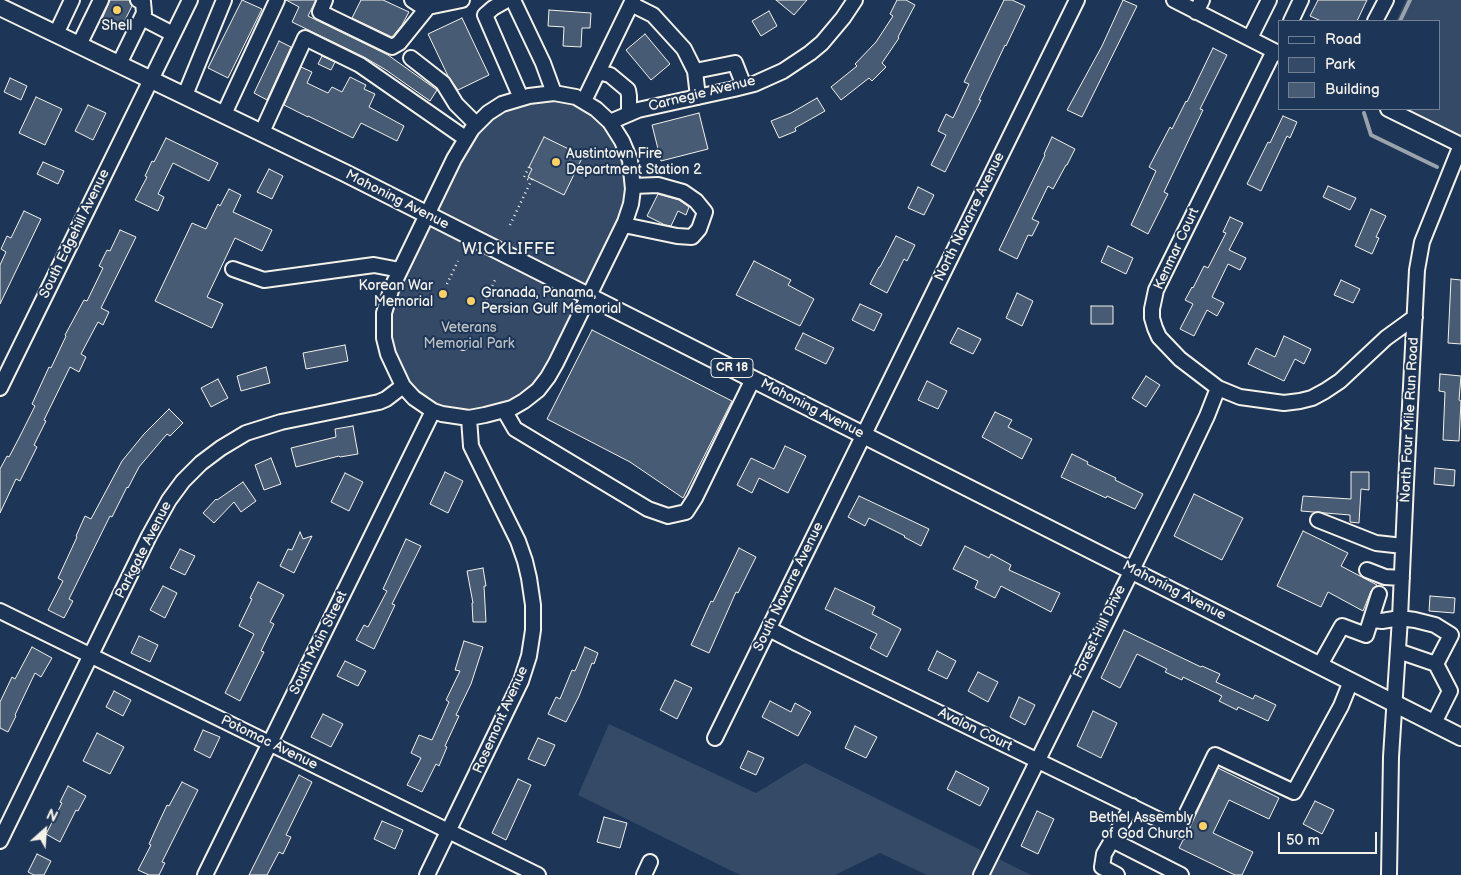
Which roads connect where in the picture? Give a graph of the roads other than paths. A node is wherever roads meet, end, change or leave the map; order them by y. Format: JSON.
{"nodes":[{"id":1,"x":72,"y":0,"type":"edge"},
{"id":2,"x":101,"y":0,"type":"edge"},
{"id":3,"x":138,"y":0,"type":"edge"},
{"id":4,"x":190,"y":0,"type":"edge"},
{"id":5,"x":224,"y":0,"type":"edge"},
{"id":6,"x":277,"y":0,"type":"edge"},
{"id":7,"x":326,"y":0,"type":"edge"},
{"id":8,"x":412,"y":0,"type":"edge"},
{"id":9,"x":462,"y":0,"type":"edge"},
{"id":10,"x":507,"y":0,"type":"edge"},
{"id":11,"x":513,"y":0,"type":"edge"},
{"id":12,"x":655,"y":0,"type":"edge"},
{"id":13,"x":855,"y":0,"type":"edge"},
{"id":14,"x":1077,"y":0,"type":"edge"},
{"id":15,"x":1174,"y":0,"type":"edge"},
{"id":16,"x":1269,"y":0,"type":"edge"},
{"id":17,"x":1301,"y":0,"type":"edge"},
{"id":18,"x":1386,"y":0,"type":"edge"},
{"id":19,"x":632,"y":2,"type":"edge"},
{"id":20,"x":0,"y":6,"type":"edge"},
{"id":21,"x":1199,"y":6,"type":"edge"},
{"id":22,"x":428,"y":7,"type":"junction"},
{"id":23,"x":648,"y":13,"type":"junction"},
{"id":24,"x":142,"y":18,"type":"junction"},
{"id":25,"x":1291,"y":20,"type":"edge"},
{"id":26,"x":1376,"y":20,"type":"edge"},
{"id":27,"x":56,"y":34,"type":"junction"},
{"id":28,"x":173,"y":34,"type":"junction"},
{"id":29,"x":1250,"y":38,"type":"junction"},
{"id":30,"x":79,"y":45,"type":"junction"},
{"id":31,"x":1277,"y":50,"type":"edge"},
{"id":32,"x":411,"y":58,"type":"dead end"},
{"id":33,"x":119,"y":64,"type":"junction"},
{"id":34,"x":695,"y":70,"type":"junction"},
{"id":35,"x":598,"y":72,"type":"junction"},
{"id":36,"x":151,"y":79,"type":"junction"},
{"id":37,"x":744,"y":86,"type":"junction"},
{"id":38,"x":554,"y":93,"type":"junction"},
{"id":39,"x":185,"y":95,"type":"junction"},
{"id":40,"x":698,"y":97,"type":"junction"},
{"id":41,"x":521,"y":98,"type":"junction"},
{"id":42,"x":584,"y":101,"type":"junction"},
{"id":43,"x":1390,"y":110,"type":"edge"},
{"id":44,"x":224,"y":114,"type":"junction"},
{"id":45,"x":629,"y":114,"type":"junction"},
{"id":46,"x":610,"y":122,"type":"junction"},
{"id":47,"x":476,"y":124,"type":"junction"},
{"id":48,"x":262,"y":132,"type":"junction"},
{"id":49,"x":465,"y":138,"type":"junction"},
{"id":50,"x":1461,"y":145,"type":"edge"},
{"id":51,"x":633,"y":186,"type":"junction"},
{"id":52,"x":427,"y":215,"type":"junction"},
{"id":53,"x":624,"y":225,"type":"junction"},
{"id":54,"x":233,"y":269,"type":"dead end"},
{"id":55,"x":400,"y":270,"type":"junction"},
{"id":56,"x":589,"y":296,"type":"junction"},
{"id":57,"x":1415,"y":317,"type":"junction"},
{"id":58,"x":753,"y":379,"type":"junction"},
{"id":59,"x":403,"y":386,"type":"junction"},
{"id":60,"x":0,"y":388,"type":"edge"},
{"id":61,"x":1218,"y":388,"type":"junction"},
{"id":62,"x":504,"y":410,"type":"junction"},
{"id":63,"x":433,"y":411,"type":"junction"},
{"id":64,"x":469,"y":418,"type":"junction"},
{"id":65,"x":864,"y":435,"type":"junction"},
{"id":66,"x":1318,"y":520,"type":"dead end"},
{"id":67,"x":1403,"y":546,"type":"junction"},
{"id":68,"x":1131,"y":570,"type":"junction"},
{"id":69,"x":1366,"y":570,"type":"dead end"},
{"id":70,"x":1402,"y":578,"type":"junction"},
{"id":71,"x":1380,"y":594,"type":"dead end"},
{"id":72,"x":0,"y":611,"type":"edge"},
{"id":73,"x":1400,"y":618,"type":"junction"},
{"id":74,"x":1372,"y":620,"type":"junction"},
{"id":75,"x":769,"y":629,"type":"junction"},
{"id":76,"x":1456,"y":636,"type":"edge"},
{"id":77,"x":1398,"y":651,"type":"junction"},
{"id":78,"x":90,"y":656,"type":"junction"},
{"id":79,"x":1436,"y":664,"type":"junction"},
{"id":80,"x":1320,"y":665,"type":"junction"},
{"id":81,"x":1351,"y":681,"type":"junction"},
{"id":82,"x":1456,"y":694,"type":"edge"},
{"id":83,"x":1394,"y":703,"type":"junction"},
{"id":84,"x":1434,"y":723,"type":"junction"},
{"id":85,"x":1461,"y":736,"type":"edge"},
{"id":86,"x":715,"y":738,"type":"dead end"},
{"id":87,"x":270,"y":743,"type":"junction"},
{"id":88,"x":1037,"y":760,"type":"junction"},
{"id":89,"x":1132,"y":806,"type":"junction"},
{"id":90,"x":448,"y":831,"type":"junction"},
{"id":91,"x":1112,"y":840,"type":"junction"},
{"id":92,"x":0,"y":841,"type":"edge"},
{"id":93,"x":205,"y":875,"type":"edge"},
{"id":94,"x":427,"y":875,"type":"edge"},
{"id":95,"x":538,"y":875,"type":"edge"},
{"id":96,"x":981,"y":875,"type":"edge"},
{"id":97,"x":1117,"y":875,"type":"edge"},
{"id":98,"x":1181,"y":875,"type":"edge"},
{"id":99,"x":1389,"y":875,"type":"edge"}],
"edges":[{"from":1,"to":27,"type":"street"},
{"from":2,"to":30,"type":"street"},
{"from":3,"to":24,"type":"street"},
{"from":4,"to":28,"type":"street","name":"South Edgehill Avenue"},
{"from":5,"to":39,"type":"street"},
{"from":6,"to":44,"type":"street"},
{"from":7,"to":22,"type":"street"},
{"from":8,"to":22,"type":"street"},
{"from":9,"to":22,"type":"street"},
{"from":10,"to":41,"type":"street"},
{"from":11,"to":38,"type":"street"},
{"from":12,"to":23,"type":"street"},
{"from":13,"to":37,"type":"street","name":"Carnegie Avenue"},
{"from":14,"to":65,"type":"street","name":"North Navarre Avenue"},
{"from":15,"to":21,"type":"street"},
{"from":16,"to":29,"type":"street"},
{"from":17,"to":25,"type":"street"},
{"from":18,"to":26,"type":"street"},
{"from":19,"to":23,"type":"street"},
{"from":19,"to":35,"type":"street"},
{"from":20,"to":27,"type":"main road","name":"Mahoning Avenue","number":"CR 18"},
{"from":21,"to":29,"type":"street"},
{"from":23,"to":34,"type":"street"},
{"from":24,"to":28,"type":"street"},
{"from":24,"to":33,"type":"street"},
{"from":27,"to":30,"type":"main road","name":"Mahoning Avenue","number":"CR 18"},
{"from":28,"to":36,"type":"street","name":"South Edgehill Avenue"},
{"from":29,"to":31,"type":"street"},
{"from":30,"to":33,"type":"main road","name":"Mahoning Avenue","number":"CR 18"},
{"from":31,"to":61,"type":"street","name":"Kenmar Court"},
{"from":32,"to":47,"type":"street"},
{"from":33,"to":36,"type":"main road","name":"Mahoning Avenue","number":"CR 18"},
{"from":34,"to":37,"type":"street"},
{"from":34,"to":40,"type":"street"},
{"from":35,"to":42,"type":"street"},
{"from":35,"to":45,"type":"street"},
{"from":36,"to":39,"type":"main road","name":"Mahoning Avenue","number":"CR 18"},
{"from":36,"to":60,"type":"street","name":"South Edgehill Avenue"},
{"from":37,"to":40,"type":"street","name":"Carnegie Avenue"},
{"from":38,"to":41,"type":"street"},
{"from":38,"to":42,"type":"street"},
{"from":39,"to":44,"type":"main road","name":"Mahoning Avenue","number":"CR 18"},
{"from":40,"to":45,"type":"street","name":"Carnegie Avenue"},
{"from":41,"to":47,"type":"street"},
{"from":42,"to":46,"type":"street"},
{"from":43,"to":50,"type":"street"},
{"from":44,"to":48,"type":"main road","name":"Mahoning Avenue","number":"CR 18"},
{"from":45,"to":46,"type":"street","name":"Carnegie Avenue"},
{"from":46,"to":51,"type":"street"},
{"from":47,"to":49,"type":"street"},
{"from":48,"to":49,"type":"street"},
{"from":48,"to":52,"type":"main road","name":"Mahoning Avenue","number":"CR 18"},
{"from":49,"to":52,"type":"street"},
{"from":50,"to":57,"type":"street","name":"North Four Mile Run Road"},
{"from":51,"to":53,"type":"street"},
{"from":51,"to":53,"type":"street"},
{"from":52,"to":55,"type":"street"},
{"from":52,"to":56,"type":"main road","name":"Mahoning Avenue","number":"CR 18"},
{"from":53,"to":56,"type":"street"},
{"from":54,"to":55,"type":"street"},
{"from":55,"to":59,"type":"street"},
{"from":56,"to":58,"type":"main road","name":"Mahoning Avenue","number":"CR 18"},
{"from":56,"to":62,"type":"street"},
{"from":57,"to":61,"type":"street","name":"Kenmar Court"},
{"from":57,"to":67,"type":"street","name":"North Four Mile Run Road"},
{"from":58,"to":62,"type":"street"},
{"from":58,"to":65,"type":"main road","name":"Mahoning Avenue","number":"CR 18"},
{"from":59,"to":63,"type":"street"},
{"from":59,"to":78,"type":"street","name":"Parkgate Avenue"},
{"from":61,"to":68,"type":"street","name":"Forest-Hill Drive"},
{"from":62,"to":64,"type":"street"},
{"from":63,"to":64,"type":"street"},
{"from":63,"to":87,"type":"street","name":"South Main Street"},
{"from":64,"to":90,"type":"street","name":"Rosemont Avenue"},
{"from":65,"to":68,"type":"main road","name":"Mahoning Avenue","number":"CR 18"},
{"from":65,"to":75,"type":"street","name":"South Navarre Avenue"},
{"from":66,"to":67,"type":"street"},
{"from":67,"to":70,"type":"street","name":"North Four Mile Run Road"},
{"from":68,"to":80,"type":"main road","name":"Mahoning Avenue","number":"CR 18"},
{"from":68,"to":88,"type":"street","name":"Forest-Hill Drive"},
{"from":69,"to":70,"type":"street"},
{"from":70,"to":73,"type":"street","name":"North Four Mile Run Road"},
{"from":71,"to":74,"type":"street"},
{"from":72,"to":78,"type":"street","name":"Potomac Avenue"},
{"from":73,"to":74,"type":"street"},
{"from":73,"to":76,"type":"street"},
{"from":73,"to":77,"type":"street","name":"North Four Mile Run Road"},
{"from":74,"to":80,"type":"street"},
{"from":75,"to":86,"type":"street","name":"South Navarre Avenue"},
{"from":75,"to":88,"type":"street","name":"Avalon Court"},
{"from":76,"to":79,"type":"street"},
{"from":77,"to":79,"type":"street"},
{"from":77,"to":83,"type":"street","name":"North Four Mile Run Road"},
{"from":78,"to":87,"type":"street","name":"Potomac Avenue"},
{"from":78,"to":92,"type":"street","name":"Parkgate Avenue"},
{"from":79,"to":82,"type":"street"},
{"from":80,"to":81,"type":"main road","name":"Mahoning Avenue","number":"CR 18"},
{"from":81,"to":83,"type":"main road","name":"Mahoning Avenue","number":"CR 18"},
{"from":81,"to":89,"type":"street","name":"Avalon Court"},
{"from":82,"to":84,"type":"street"},
{"from":83,"to":84,"type":"main road","name":"Mahoning Avenue","number":"CR 18"},
{"from":83,"to":99,"type":"street","name":"North Four Mile Run Road"},
{"from":84,"to":85,"type":"main road","name":"Mahoning Avenue","number":"CR 18"},
{"from":87,"to":90,"type":"street","name":"Potomac Avenue"},
{"from":87,"to":93,"type":"street","name":"South Main Street"},
{"from":88,"to":89,"type":"street","name":"Avalon Court"},
{"from":88,"to":96,"type":"street","name":"Forest-Hill Drive"},
{"from":89,"to":91,"type":"street"},
{"from":90,"to":94,"type":"street","name":"Rosemont Avenue"},
{"from":90,"to":95,"type":"street","name":"Potomac Avenue"},
{"from":91,"to":97,"type":"street"},
{"from":91,"to":98,"type":"street"}]}
